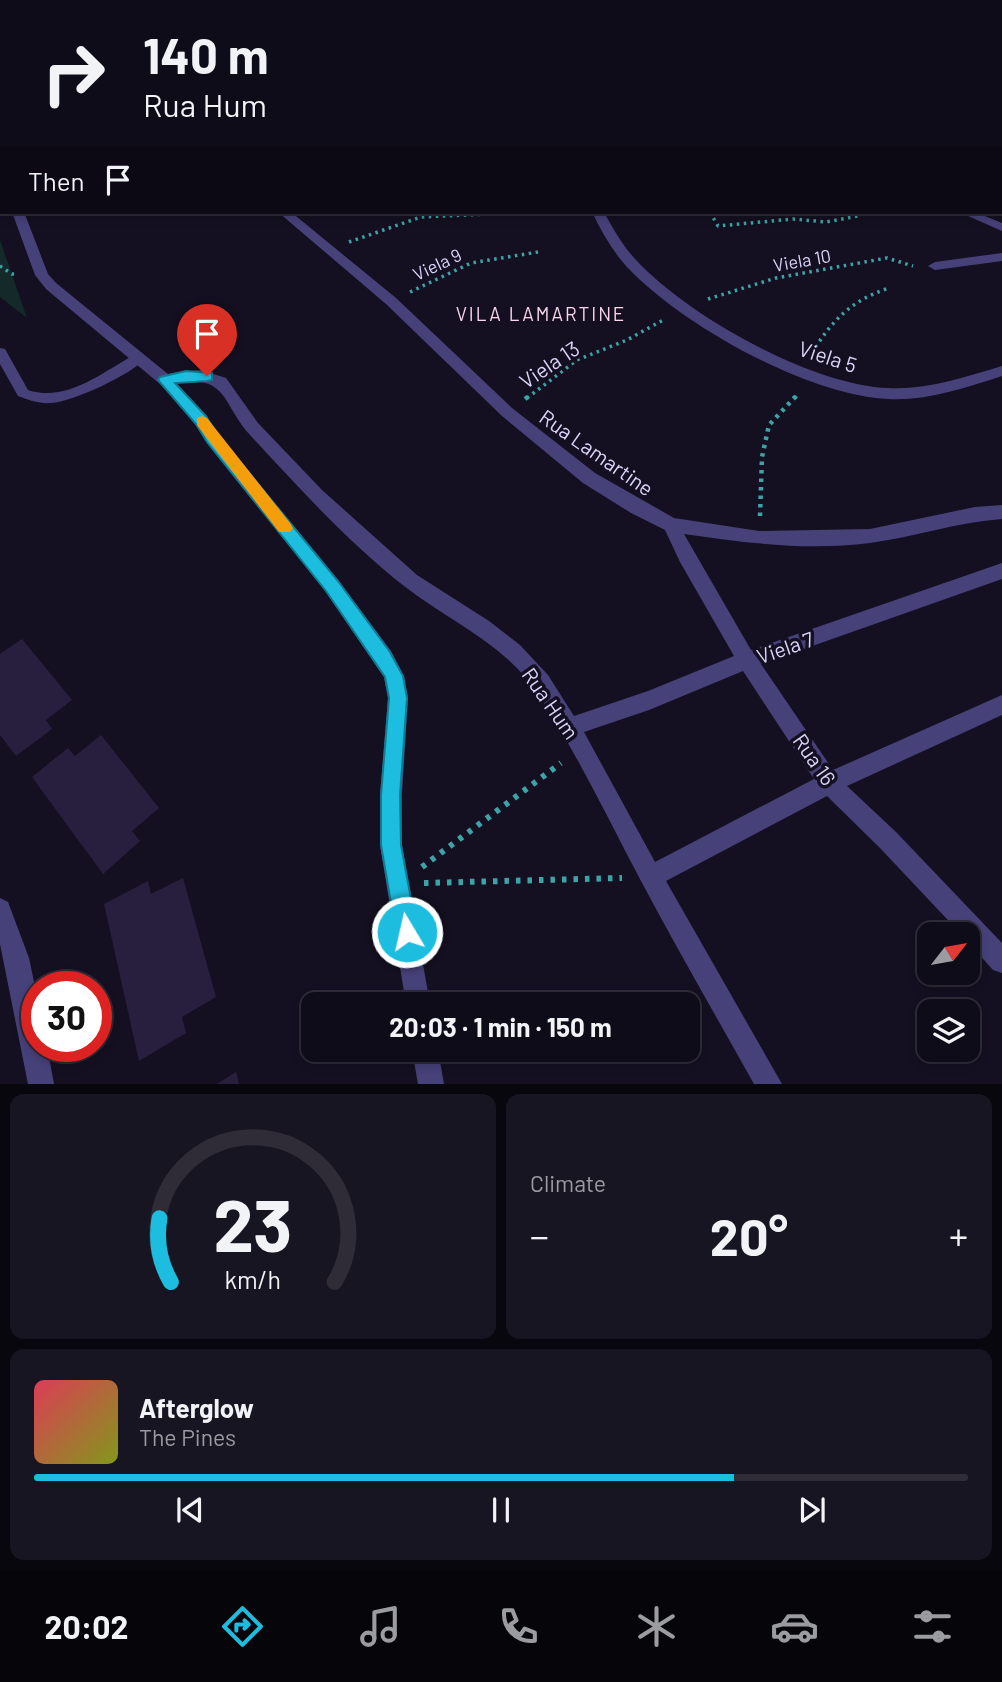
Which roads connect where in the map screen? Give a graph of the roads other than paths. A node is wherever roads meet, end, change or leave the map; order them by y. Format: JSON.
{"nodes":[{"id":1,"x":19,"y":214,"type":"edge"},
{"id":2,"x":286,"y":214,"type":"edge"},
{"id":3,"x":599,"y":214,"type":"edge"},
{"id":4,"x":970,"y":214,"type":"edge"},
{"id":5,"x":1002,"y":227,"type":"edge"},
{"id":6,"x":1002,"y":257,"type":"edge"},
{"id":7,"x":930,"y":268,"type":"road end"},
{"id":8,"x":0,"y":352,"type":"edge"},
{"id":9,"x":138,"y":358,"type":"junction"},
{"id":10,"x":1002,"y":371,"type":"edge"},
{"id":11,"x":165,"y":380,"type":"junction"},
{"id":12,"x":1002,"y":512,"type":"edge"},
{"id":13,"x":671,"y":525,"type":"junction"},
{"id":14,"x":1002,"y":571,"type":"edge"},
{"id":15,"x":747,"y":660,"type":"junction"},
{"id":16,"x":1002,"y":705,"type":"edge"},
{"id":17,"x":570,"y":727,"type":"junction"},
{"id":18,"x":829,"y":783,"type":"junction"},
{"id":19,"x":651,"y":877,"type":"junction"},
{"id":20,"x":0,"y":910,"type":"edge"},
{"id":21,"x":1002,"y":961,"type":"edge"},
{"id":22,"x":416,"y":992,"type":"edge"},
{"id":23,"x":427,"y":1062,"type":"edge"},
{"id":24,"x":41,"y":1083,"type":"edge"},
{"id":25,"x":430,"y":1083,"type":"edge"},
{"id":26,"x":769,"y":1083,"type":"edge"}],
"edges":[{"from":1,"to":9,"type":"street"},
{"from":2,"to":13,"type":"street","name":"Rua Lamartine"},
{"from":3,"to":10,"type":"street","name":"Viela 5"},
{"from":4,"to":5,"type":"street"},
{"from":6,"to":7,"type":"street"},
{"from":8,"to":9,"type":"lane"},
{"from":9,"to":11,"type":"street"},
{"from":11,"to":17,"type":"street","name":"Rua Hum"},
{"from":11,"to":22,"type":"street"},
{"from":12,"to":13,"type":"street","name":"Rua Lamartine"},
{"from":13,"to":15,"type":"street","name":"Rua 16"},
{"from":14,"to":15,"type":"street","name":"Viela 7"},
{"from":15,"to":17,"type":"street","name":"Viela 7"},
{"from":15,"to":18,"type":"street","name":"Rua 16"},
{"from":16,"to":18,"type":"street"},
{"from":17,"to":19,"type":"street","name":"Rua Hum"},
{"from":18,"to":19,"type":"street"},
{"from":18,"to":21,"type":"street","name":"Rua 16"},
{"from":19,"to":26,"type":"street","name":"Rua Hum"},
{"from":20,"to":24,"type":"street"},
{"from":23,"to":25,"type":"street"}]}
